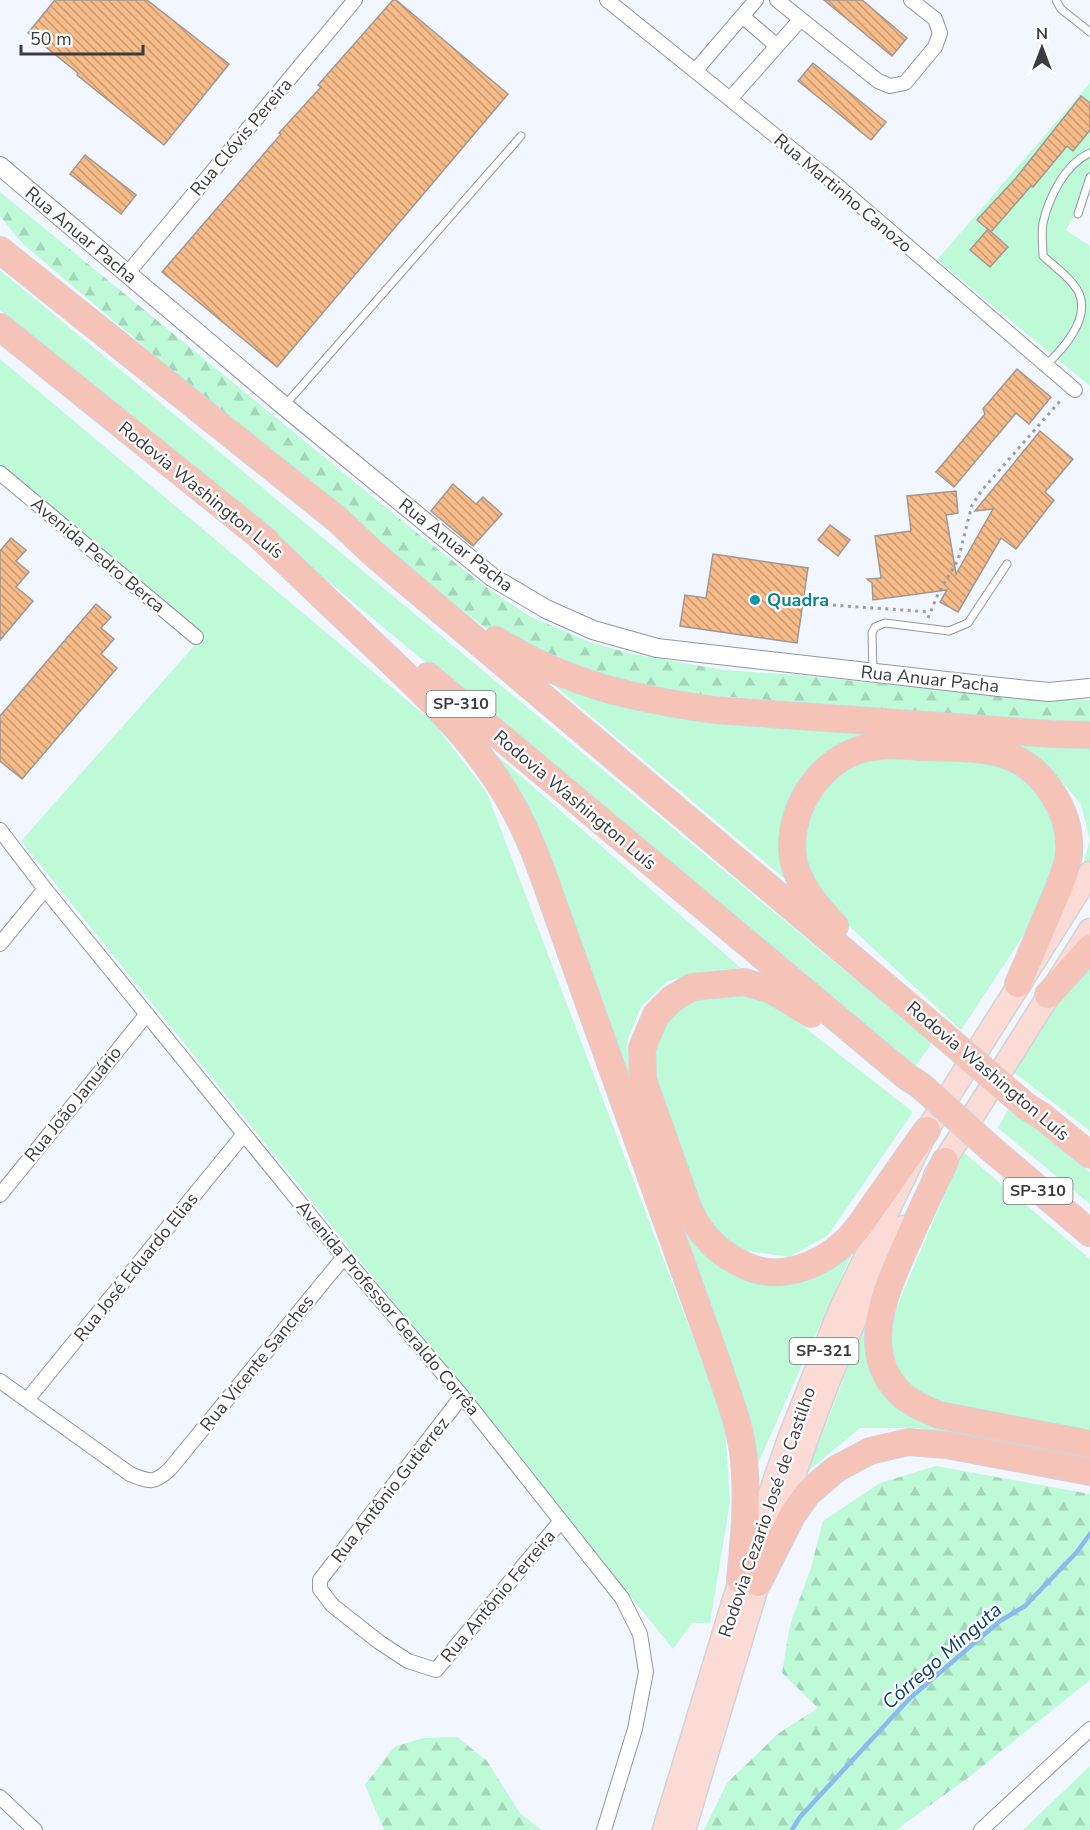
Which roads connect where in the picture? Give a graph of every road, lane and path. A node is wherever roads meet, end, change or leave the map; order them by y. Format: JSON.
{"nodes":[{"id":1,"x":355,"y":0,"type":"edge"},
{"id":2,"x":607,"y":0,"type":"edge"},
{"id":3,"x":756,"y":0,"type":"edge"},
{"id":4,"x":911,"y":0,"type":"edge"},
{"id":5,"x":1056,"y":0,"type":"edge"},
{"id":6,"x":1062,"y":0,"type":"edge"},
{"id":7,"x":785,"y":2,"type":"edge"},
{"id":8,"x":1061,"y":9,"type":"junction"},
{"id":9,"x":742,"y":16,"type":"junction"},
{"id":10,"x":800,"y":20,"type":"junction"},
{"id":11,"x":1090,"y":33,"type":"edge"},
{"id":12,"x":777,"y":46,"type":"junction"},
{"id":13,"x":695,"y":71,"type":"junction"},
{"id":14,"x":730,"y":99,"type":"junction"},
{"id":15,"x":521,"y":136,"type":"dead end"},
{"id":16,"x":1090,"y":153,"type":"edge"},
{"id":17,"x":0,"y":166,"type":"edge"},
{"id":18,"x":1090,"y":177,"type":"edge"},
{"id":19,"x":1078,"y":214,"type":"dead end"},
{"id":20,"x":0,"y":229,"type":"edge"},
{"id":21,"x":0,"y":250,"type":"edge"},
{"id":22,"x":127,"y":274,"type":"junction"},
{"id":23,"x":0,"y":327,"type":"edge"},
{"id":24,"x":0,"y":344,"type":"edge"},
{"id":25,"x":129,"y":352,"type":"junction"},
{"id":26,"x":1046,"y":365,"type":"junction"},
{"id":27,"x":1075,"y":390,"type":"dead end"},
{"id":28,"x":88,"y":399,"type":"junction"},
{"id":29,"x":1060,"y":401,"type":"dead end"},
{"id":30,"x":284,"y":406,"type":"junction"},
{"id":31,"x":0,"y":473,"type":"edge"},
{"id":32,"x":338,"y":520,"type":"junction"},
{"id":33,"x":253,"y":530,"type":"junction"},
{"id":34,"x":1007,"y":564,"type":"dead end"},
{"id":35,"x":803,"y":603,"type":"dead end"},
{"id":36,"x":930,"y":612,"type":"junction"},
{"id":37,"x":923,"y":628,"type":"junction"},
{"id":38,"x":196,"y":637,"type":"dead end"},
{"id":39,"x":873,"y":672,"type":"junction"},
{"id":40,"x":1090,"y":688,"type":"edge"},
{"id":41,"x":1090,"y":735,"type":"edge"},
{"id":42,"x":0,"y":830,"type":"edge"},
{"id":43,"x":1090,"y":873,"type":"edge"},
{"id":44,"x":45,"y":889,"type":"junction"},
{"id":45,"x":1090,"y":930,"type":"edge"},
{"id":46,"x":0,"y":944,"type":"edge"},
{"id":47,"x":1090,"y":948,"type":"edge"},
{"id":48,"x":1018,"y":984,"type":"junction"},
{"id":49,"x":1048,"y":995,"type":"junction"},
{"id":50,"x":904,"y":1002,"type":"junction"},
{"id":51,"x":147,"y":1014,"type":"junction"},
{"id":52,"x":913,"y":1081,"type":"junction"},
{"id":53,"x":1035,"y":1112,"type":"junction"},
{"id":54,"x":927,"y":1130,"type":"junction"},
{"id":55,"x":244,"y":1134,"type":"junction"},
{"id":56,"x":1090,"y":1148,"type":"edge"},
{"id":57,"x":1090,"y":1155,"type":"edge"},
{"id":58,"x":945,"y":1161,"type":"junction"},
{"id":59,"x":0,"y":1195,"type":"edge"},
{"id":60,"x":1045,"y":1197,"type":"junction"},
{"id":61,"x":1090,"y":1233,"type":"edge"},
{"id":62,"x":1090,"y":1240,"type":"edge"},
{"id":63,"x":344,"y":1257,"type":"junction"},
{"id":64,"x":0,"y":1380,"type":"edge"},
{"id":65,"x":462,"y":1396,"type":"junction"},
{"id":66,"x":27,"y":1400,"type":"junction"},
{"id":67,"x":1090,"y":1444,"type":"edge"},
{"id":68,"x":1090,"y":1472,"type":"edge"},
{"id":69,"x":560,"y":1522,"type":"junction"},
{"id":70,"x":749,"y":1582,"type":"junction"},
{"id":71,"x":436,"y":1670,"type":"joint"},
{"id":72,"x":1090,"y":1729,"type":"edge"},
{"id":73,"x":0,"y":1797,"type":"edge"},
{"id":74,"x":34,"y":1830,"type":"edge"},
{"id":75,"x":604,"y":1830,"type":"edge"},
{"id":76,"x":664,"y":1830,"type":"edge"},
{"id":77,"x":684,"y":1830,"type":"edge"},
{"id":78,"x":981,"y":1830,"type":"edge"}],
"edges":[{"from":1,"to":22,"type":"street","name":"Rua Clóvis Pereira"},
{"from":2,"to":13,"type":"street","name":"Rua Martinho Canozo"},
{"from":3,"to":9,"type":"street"},
{"from":4,"to":10,"type":"street"},
{"from":5,"to":8,"type":"lane"},
{"from":6,"to":8,"type":"lane"},
{"from":7,"to":10,"type":"street"},
{"from":8,"to":11,"type":"lane"},
{"from":9,"to":12,"type":"street"},
{"from":9,"to":13,"type":"street"},
{"from":10,"to":12,"type":"street"},
{"from":12,"to":14,"type":"street"},
{"from":13,"to":14,"type":"street","name":"Rua Martinho Canozo"},
{"from":14,"to":26,"type":"street","name":"Rua Martinho Canozo"},
{"from":15,"to":30,"type":"lane"},
{"from":16,"to":26,"type":"lane"},
{"from":17,"to":22,"type":"street","name":"Rua Anuar Pacha"},
{"from":18,"to":19,"type":"lane"},
{"from":20,"to":25,"type":"highway"},
{"from":21,"to":25,"type":"highway","name":"Rodovia Washington Luís","number":"SP-310"},
{"from":22,"to":30,"type":"street","name":"Rua Anuar Pacha"},
{"from":23,"to":28,"type":"highway","name":"Rodovia Washington Luís","number":"SP-310"},
{"from":24,"to":28,"type":"highway"},
{"from":25,"to":32,"type":"highway","name":"Rodovia Washington Luís","number":"SP-310"},
{"from":26,"to":27,"type":"street","name":"Rua Martinho Canozo"},
{"from":28,"to":33,"type":"highway","name":"Rodovia Washington Luís","number":"SP-310"},
{"from":29,"to":36,"type":"path"},
{"from":30,"to":39,"type":"street","name":"Rua Anuar Pacha"},
{"from":31,"to":38,"type":"street","name":"Avenida Pedro Berca"},
{"from":32,"to":41,"type":"highway"},
{"from":32,"to":50,"type":"highway","name":"Rodovia Washington Luís","number":"SP-310"},
{"from":33,"to":52,"type":"highway","name":"Rodovia Washington Luís","number":"SP-310"},
{"from":33,"to":70,"type":"highway"},
{"from":34,"to":37,"type":"lane"},
{"from":35,"to":36,"type":"path"},
{"from":36,"to":37,"type":"path"},
{"from":37,"to":39,"type":"lane"},
{"from":39,"to":40,"type":"street","name":"Rua Anuar Pacha"},
{"from":42,"to":44,"type":"street","name":"Avenida Professor Geraldo Corrêa"},
{"from":43,"to":48,"type":"main road","name":"Rodovia Cezario José de Castilho"},
{"from":44,"to":46,"type":"street"},
{"from":44,"to":51,"type":"street","name":"Avenida Professor Geraldo Corrêa"},
{"from":45,"to":49,"type":"main road","name":"Rodovia Cezario José de Castilho"},
{"from":47,"to":49,"type":"highway"},
{"from":48,"to":50,"type":"highway"},
{"from":48,"to":54,"type":"main road","name":"Rodovia Cezario José de Castilho","number":"SP-321"},
{"from":49,"to":58,"type":"main road","name":"Rodovia Cezario José de Castilho","number":"SP-321"},
{"from":50,"to":53,"type":"highway","name":"Rodovia Washington Luís","number":"SP-310","bridge":true},
{"from":51,"to":55,"type":"street","name":"Avenida Professor Geraldo Corrêa"},
{"from":51,"to":59,"type":"street","name":"Rua João Januário"},
{"from":52,"to":54,"type":"highway"},
{"from":52,"to":60,"type":"highway","name":"Rodovia Washington Luís","number":"SP-310","bridge":true},
{"from":53,"to":56,"type":"highway"},
{"from":53,"to":57,"type":"highway","name":"Rodovia Washington Luís","number":"SP-310"},
{"from":54,"to":70,"type":"main road","name":"Rodovia Cezario José de Castilho","number":"SP-321"},
{"from":55,"to":63,"type":"street","name":"Avenida Professor Geraldo Corrêa"},
{"from":55,"to":66,"type":"street","name":"Rua José Eduardo Elias"},
{"from":58,"to":67,"type":"highway"},
{"from":58,"to":70,"type":"main road","name":"Rodovia Cezario José de Castilho","number":"SP-321"},
{"from":60,"to":61,"type":"highway","name":"Rodovia Washington Luís","number":"SP-310"},
{"from":60,"to":62,"type":"highway"},
{"from":63,"to":65,"type":"street","name":"Avenida Professor Geraldo Corrêa"},
{"from":63,"to":66,"type":"street","name":"Rua Vicente Sanches"},
{"from":64,"to":66,"type":"street"},
{"from":65,"to":69,"type":"street","name":"Avenida Professor Geraldo Corrêa"},
{"from":65,"to":71,"type":"street","name":"Rua Antônio Gutierrez"},
{"from":68,"to":70,"type":"highway"},
{"from":69,"to":71,"type":"street","name":"Rua Antônio Ferreira"},
{"from":69,"to":75,"type":"street","name":"Avenida Professor Geraldo Corrêa"},
{"from":70,"to":76,"type":"main road","name":"Rodovia Cezario José de Castilho","number":"SP-321"},
{"from":70,"to":77,"type":"main road","name":"Rodovia Cezario José de Castilho","number":"SP-321"},
{"from":72,"to":78,"type":"street"},
{"from":73,"to":74,"type":"street"}]}
